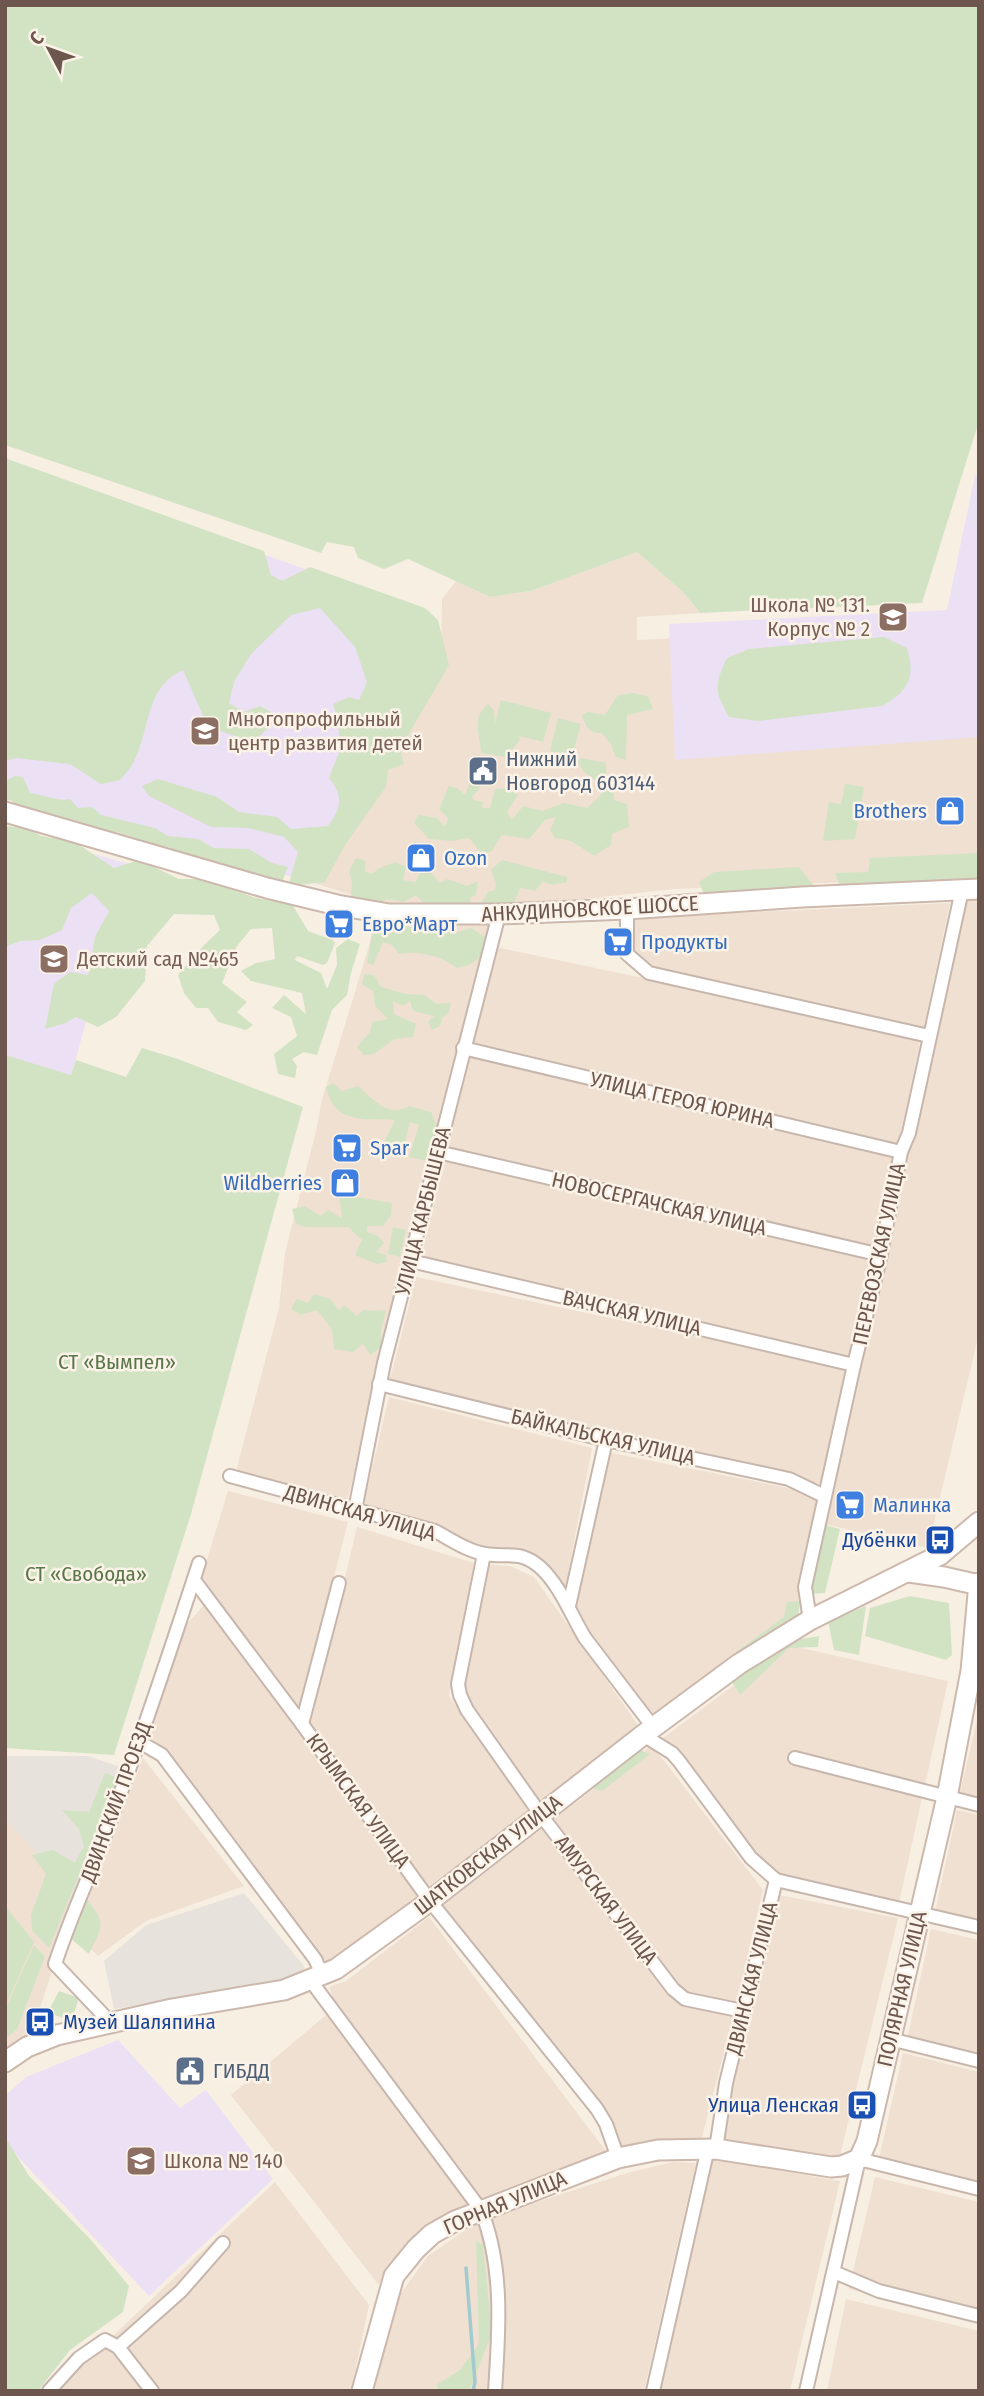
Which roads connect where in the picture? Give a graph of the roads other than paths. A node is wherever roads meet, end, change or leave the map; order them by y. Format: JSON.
{"nodes":[{"id":1,"x":5,"y":812,"type":"edge"},
{"id":2,"x":970,"y":889,"type":"edge"},
{"id":3,"x":626,"y":909,"type":"junction"},
{"id":4,"x":499,"y":914,"type":"junction"},
{"id":5,"x":929,"y":1036,"type":"junction"},
{"id":6,"x":463,"y":1048,"type":"junction"},
{"id":7,"x":438,"y":1152,"type":"junction"},
{"id":8,"x":901,"y":1152,"type":"junction"},
{"id":9,"x":881,"y":1255,"type":"junction"},
{"id":10,"x":411,"y":1261,"type":"junction"},
{"id":11,"x":854,"y":1365,"type":"junction"},
{"id":12,"x":379,"y":1384,"type":"junction"},
{"id":13,"x":606,"y":1440,"type":"junction"},
{"id":14,"x":230,"y":1476,"type":"dead end"},
{"id":15,"x":824,"y":1496,"type":"junction"},
{"id":16,"x":355,"y":1510,"type":"junction"},
{"id":17,"x":979,"y":1522,"type":"edge"},
{"id":18,"x":484,"y":1554,"type":"junction"},
{"id":19,"x":199,"y":1563,"type":"dead end"},
{"id":20,"x":909,"y":1572,"type":"junction"},
{"id":21,"x":194,"y":1580,"type":"junction"},
{"id":22,"x":339,"y":1583,"type":"dead end"},
{"id":23,"x":979,"y":1584,"type":"edge"},
{"id":24,"x":569,"y":1606,"type":"junction"},
{"id":25,"x":810,"y":1620,"type":"junction"},
{"id":26,"x":975,"y":1672,"type":"edge"},
{"id":27,"x":302,"y":1724,"type":"junction"},
{"id":28,"x":648,"y":1731,"type":"junction"},
{"id":29,"x":138,"y":1741,"type":"junction"},
{"id":30,"x":795,"y":1759,"type":"dead end"},
{"id":31,"x":947,"y":1797,"type":"junction"},
{"id":32,"x":979,"y":1805,"type":"edge"},
{"id":33,"x":541,"y":1815,"type":"junction"},
{"id":34,"x":776,"y":1880,"type":"junction"},
{"id":35,"x":430,"y":1901,"type":"junction"},
{"id":36,"x":919,"y":1912,"type":"junction"},
{"id":37,"x":979,"y":1927,"type":"edge"},
{"id":38,"x":317,"y":1978,"type":"junction"},
{"id":39,"x":743,"y":2011,"type":"junction"},
{"id":40,"x":110,"y":2022,"type":"junction"},
{"id":41,"x":890,"y":2039,"type":"junction"},
{"id":42,"x":979,"y":2061,"type":"edge"},
{"id":43,"x":5,"y":2062,"type":"edge"},
{"id":44,"x":712,"y":2149,"type":"junction"},
{"id":45,"x":618,"y":2158,"type":"junction"},
{"id":46,"x":859,"y":2159,"type":"junction"},
{"id":47,"x":979,"y":2189,"type":"edge"},
{"id":48,"x":481,"y":2210,"type":"junction"},
{"id":49,"x":223,"y":2243,"type":"dead end"},
{"id":50,"x":834,"y":2272,"type":"junction"},
{"id":51,"x":979,"y":2316,"type":"edge"},
{"id":52,"x":118,"y":2347,"type":"junction"},
{"id":53,"x":49,"y":2391,"type":"edge"},
{"id":54,"x":152,"y":2391,"type":"edge"},
{"id":55,"x":362,"y":2391,"type":"edge"},
{"id":56,"x":495,"y":2391,"type":"edge"},
{"id":57,"x":653,"y":2391,"type":"edge"},
{"id":58,"x":806,"y":2391,"type":"edge"}],
"edges":[{"from":1,"to":4,"type":"street","name":"АНКУДИНОВСКОЕ ШОССЕ"},
{"from":2,"to":3,"type":"street","name":"АНКУДИНОВСКОЕ ШОССЕ"},
{"from":2,"to":5,"type":"street","name":"ПЕРЕВОЗСКАЯ УЛИЦА"},
{"from":3,"to":4,"type":"street","name":"АНКУДИНОВСКОЕ ШОССЕ"},
{"from":3,"to":5,"type":"street"},
{"from":4,"to":6,"type":"street","name":"УЛИЦА КАРБЫШЕВА"},
{"from":5,"to":8,"type":"street","name":"ПЕРЕВОЗСКАЯ УЛИЦА"},
{"from":6,"to":7,"type":"street","name":"УЛИЦА КАРБЫШЕВА"},
{"from":6,"to":8,"type":"street","name":"УЛИЦА ГЕРОЯ ЮРИНА"},
{"from":7,"to":9,"type":"street","name":"НОВОСЕРГАЧСКАЯ УЛИЦА"},
{"from":7,"to":10,"type":"street","name":"УЛИЦА КАРБЫШЕВА"},
{"from":8,"to":9,"type":"street","name":"ПЕРЕВОЗСКАЯ УЛИЦА"},
{"from":9,"to":11,"type":"street","name":"ПЕРЕВОЗСКАЯ УЛИЦА"},
{"from":10,"to":11,"type":"street","name":"ВАЧСКАЯ УЛИЦА"},
{"from":10,"to":12,"type":"street","name":"УЛИЦА КАРБЫШЕВА"},
{"from":11,"to":15,"type":"street","name":"ПЕРЕВОЗСКАЯ УЛИЦА"},
{"from":12,"to":13,"type":"street","name":"БАЙКАЛЬСКАЯ УЛИЦА"},
{"from":12,"to":16,"type":"street","name":"УЛИЦА КАРБЫШЕВА"},
{"from":13,"to":15,"type":"street","name":"БАЙКАЛЬСКАЯ УЛИЦА"},
{"from":13,"to":24,"type":"street"},
{"from":14,"to":16,"type":"street","name":"ДВИНСКАЯ УЛИЦА"},
{"from":15,"to":25,"type":"street","name":"ПЕРЕВОЗСКАЯ УЛИЦА"},
{"from":16,"to":18,"type":"street","name":"ДВИНСКАЯ УЛИЦА"},
{"from":17,"to":20,"type":"street","name":"ШАТКОВСКАЯ УЛИЦА"},
{"from":18,"to":24,"type":"street","name":"ДВИНСКАЯ УЛИЦА"},
{"from":18,"to":33,"type":"street","name":"АМУРСКАЯ УЛИЦА"},
{"from":19,"to":21,"type":"street","name":"ДВИНСКИЙ ПРОЕЗД"},
{"from":20,"to":23,"type":"street"},
{"from":20,"to":25,"type":"street","name":"ШАТКОВСКАЯ УЛИЦА"},
{"from":21,"to":27,"type":"street","name":"КРЫМСКАЯ УЛИЦА"},
{"from":21,"to":29,"type":"street","name":"ДВИНСКИЙ ПРОЕЗД"},
{"from":22,"to":27,"type":"street"},
{"from":23,"to":26,"type":"street","name":"ПОЛЯРНАЯ УЛИЦА"},
{"from":24,"to":28,"type":"street","name":"ДВИНСКАЯ УЛИЦА"},
{"from":25,"to":28,"type":"street","name":"ШАТКОВСКАЯ УЛИЦА"},
{"from":26,"to":31,"type":"street","name":"ПОЛЯРНАЯ УЛИЦА"},
{"from":27,"to":35,"type":"street","name":"КРЫМСКАЯ УЛИЦА"},
{"from":28,"to":33,"type":"street","name":"ШАТКОВСКАЯ УЛИЦА"},
{"from":28,"to":34,"type":"street","name":"ДВИНСКАЯ УЛИЦА"},
{"from":29,"to":38,"type":"street"},
{"from":29,"to":40,"type":"street","name":"ДВИНСКИЙ ПРОЕЗД"},
{"from":30,"to":31,"type":"street"},
{"from":31,"to":32,"type":"street"},
{"from":31,"to":36,"type":"street","name":"ПОЛЯРНАЯ УЛИЦА"},
{"from":33,"to":35,"type":"street","name":"ШАТКОВСКАЯ УЛИЦА"},
{"from":33,"to":39,"type":"street","name":"АМУРСКАЯ УЛИЦА"},
{"from":34,"to":36,"type":"street"},
{"from":34,"to":39,"type":"street","name":"ДВИНСКАЯ УЛИЦА"},
{"from":35,"to":38,"type":"street","name":"ШАТКОВСКАЯ УЛИЦА"},
{"from":35,"to":45,"type":"street","name":"КРЫМСКАЯ УЛИЦА"},
{"from":36,"to":37,"type":"street"},
{"from":36,"to":41,"type":"street","name":"ПОЛЯРНАЯ УЛИЦА"},
{"from":38,"to":40,"type":"street","name":"ШАТКОВСКАЯ УЛИЦА"},
{"from":38,"to":48,"type":"street"},
{"from":39,"to":44,"type":"street","name":"ДВИНСКАЯ УЛИЦА"},
{"from":40,"to":43,"type":"street","name":"ШАТКОВСКАЯ УЛИЦА"},
{"from":41,"to":42,"type":"street"},
{"from":41,"to":46,"type":"street","name":"ПОЛЯРНАЯ УЛИЦА"},
{"from":44,"to":45,"type":"street","name":"ГОРНАЯ УЛИЦА"},
{"from":44,"to":46,"type":"street","name":"ГОРНАЯ УЛИЦА"},
{"from":44,"to":57,"type":"street","name":"ДВИНСКАЯ УЛИЦА"},
{"from":45,"to":48,"type":"street","name":"ГОРНАЯ УЛИЦА"},
{"from":46,"to":47,"type":"street"},
{"from":46,"to":50,"type":"street","name":"ПОЛЯРНАЯ УЛИЦА"},
{"from":48,"to":55,"type":"street","name":"ГОРНАЯ УЛИЦА"},
{"from":48,"to":56,"type":"street"},
{"from":49,"to":52,"type":"street"},
{"from":50,"to":51,"type":"street"},
{"from":50,"to":58,"type":"street","name":"ПОЛЯРНАЯ УЛИЦА"},
{"from":52,"to":53,"type":"street"},
{"from":52,"to":54,"type":"street"}]}
